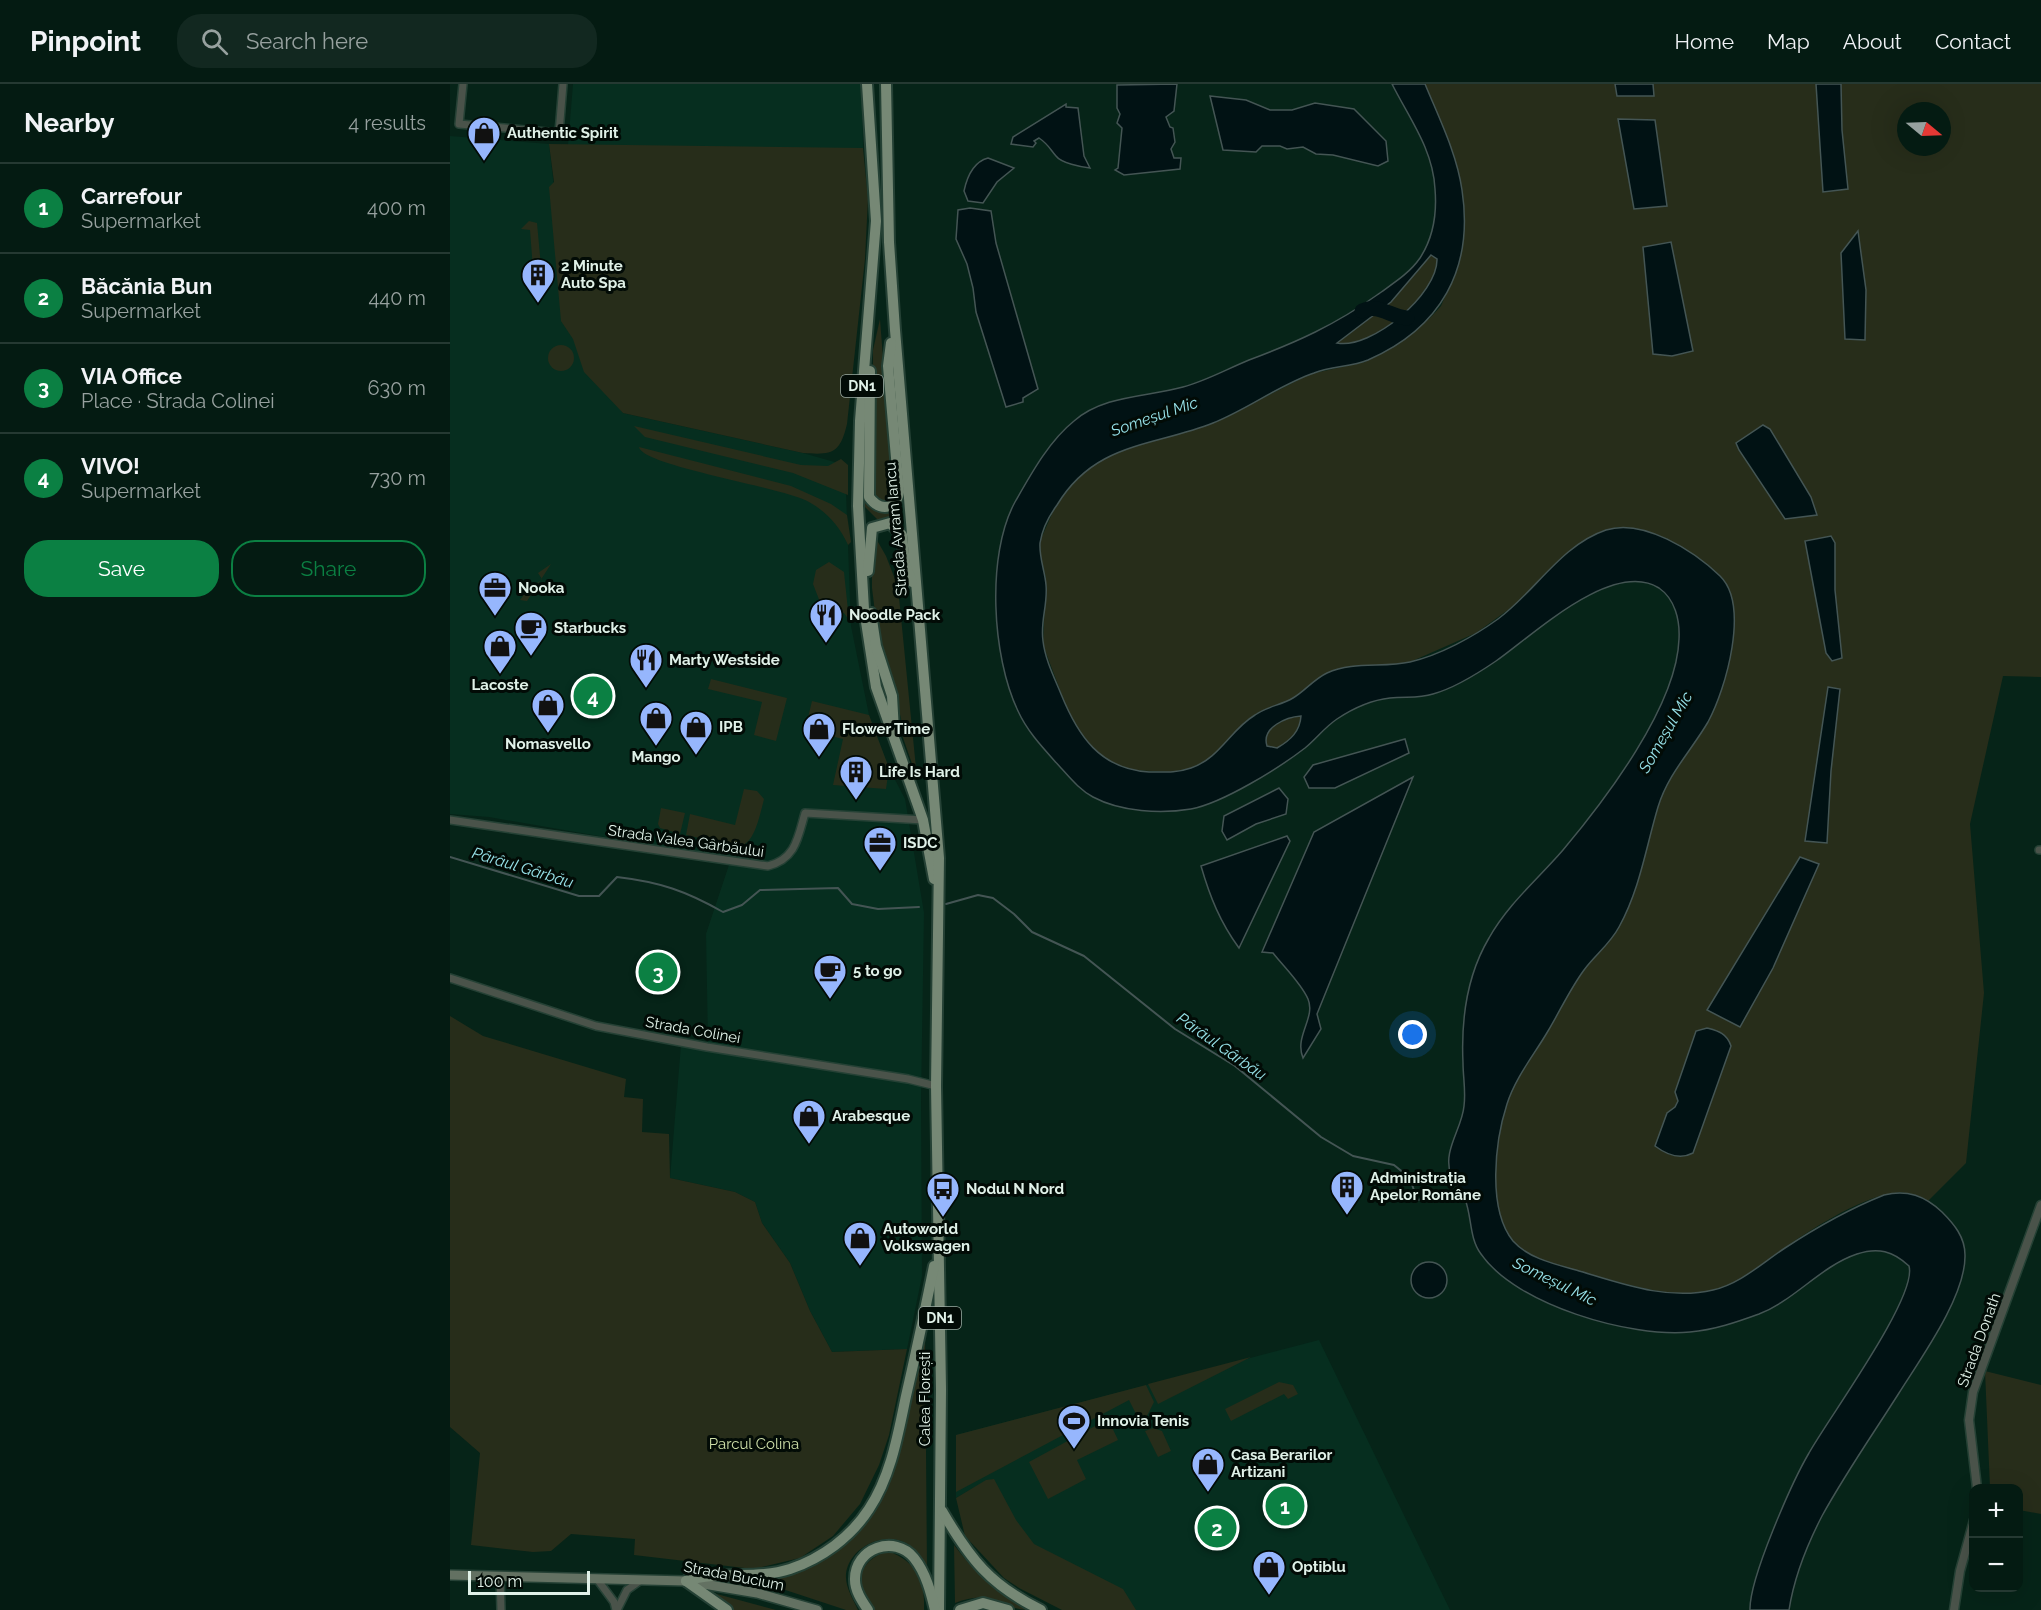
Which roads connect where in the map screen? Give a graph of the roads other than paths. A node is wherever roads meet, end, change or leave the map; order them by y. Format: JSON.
{"nodes":[{"id":1,"x":463,"y":84,"type":"edge"},
{"id":2,"x":563,"y":84,"type":"edge"},
{"id":3,"x":867,"y":84,"type":"edge"},
{"id":4,"x":885,"y":84,"type":"edge"},
{"id":5,"x":894,"y":314,"type":"junction"},
{"id":6,"x":866,"y":344,"type":"junction"},
{"id":7,"x":917,"y":596,"type":"junction"},
{"id":8,"x":894,"y":740,"type":"junction"},
{"id":9,"x":450,"y":820,"type":"edge"},
{"id":10,"x":923,"y":820,"type":"junction"},
{"id":11,"x":938,"y":901,"type":"junction"},
{"id":12,"x":450,"y":978,"type":"edge"},
{"id":13,"x":936,"y":1086,"type":"junction"},
{"id":14,"x":2041,"y":1205,"type":"edge"},
{"id":15,"x":939,"y":1246,"type":"junction"},
{"id":16,"x":1977,"y":1484,"type":"edge"},
{"id":17,"x":941,"y":1509,"type":"junction"},
{"id":18,"x":1969,"y":1538,"type":"edge"},
{"id":19,"x":450,"y":1575,"type":"edge"},
{"id":20,"x":500,"y":1576,"type":"junction"},
{"id":21,"x":597,"y":1579,"type":"junction"},
{"id":22,"x":641,"y":1580,"type":"junction"},
{"id":23,"x":687,"y":1581,"type":"junction"},
{"id":24,"x":501,"y":1610,"type":"edge"},
{"id":25,"x":616,"y":1610,"type":"edge"},
{"id":26,"x":727,"y":1610,"type":"edge"},
{"id":27,"x":817,"y":1610,"type":"edge"},
{"id":28,"x":868,"y":1610,"type":"edge"},
{"id":29,"x":937,"y":1610,"type":"edge"},
{"id":30,"x":960,"y":1610,"type":"edge"},
{"id":31,"x":1008,"y":1610,"type":"edge"},
{"id":32,"x":1041,"y":1610,"type":"edge"},
{"id":33,"x":1954,"y":1610,"type":"edge"}],
"edges":[{"from":1,"to":2,"type":"street"},
{"from":3,"to":6,"type":"main road","name":"Strada Avram Iancu","number":"DN1"},
{"from":4,"to":5,"type":"main road","name":"Strada Avram Iancu","number":"DN1"},
{"from":5,"to":6,"type":"main road"},
{"from":5,"to":7,"type":"main road","name":"Strada Avram Iancu","number":"DN1"},
{"from":6,"to":8,"type":"main road","name":"Strada Avram Iancu","number":"DN1"},
{"from":7,"to":8,"type":"main road"},
{"from":7,"to":11,"type":"main road","name":"Strada Avram Iancu","number":"DN1"},
{"from":8,"to":10,"type":"main road","name":"Strada Avram Iancu","number":"DN1"},
{"from":9,"to":10,"type":"street","name":"Strada Valea Gârbăului"},
{"from":10,"to":11,"type":"main road","name":"Strada Avram Iancu","number":"DN1"},
{"from":11,"to":13,"type":"main road","name":"Calea Florești","number":"DN1"},
{"from":12,"to":13,"type":"street","name":"Strada Colinei"},
{"from":13,"to":15,"type":"main road","name":"Calea Florești","number":"DN1"},
{"from":14,"to":16,"type":"street","name":"Strada Donath"},
{"from":15,"to":17,"type":"main road","name":"Calea Florești","number":"DN1"},
{"from":15,"to":23,"type":"main road"},
{"from":17,"to":29,"type":"main road","name":"Calea Florești","number":"DN1"},
{"from":17,"to":32,"type":"main road"},
{"from":18,"to":33,"type":"street"},
{"from":19,"to":20,"type":"main road","name":"Strada Bucium"},
{"from":20,"to":21,"type":"main road","name":"Strada Bucium"},
{"from":20,"to":24,"type":"street"},
{"from":21,"to":22,"type":"main road","name":"Strada Bucium"},
{"from":21,"to":25,"type":"street"},
{"from":22,"to":23,"type":"main road","name":"Strada Bucium"},
{"from":22,"to":25,"type":"street"},
{"from":23,"to":26,"type":"main road"},
{"from":23,"to":27,"type":"main road","name":"Strada Bucium"},
{"from":28,"to":29,"type":"main road"},
{"from":30,"to":31,"type":"main road"}]}
